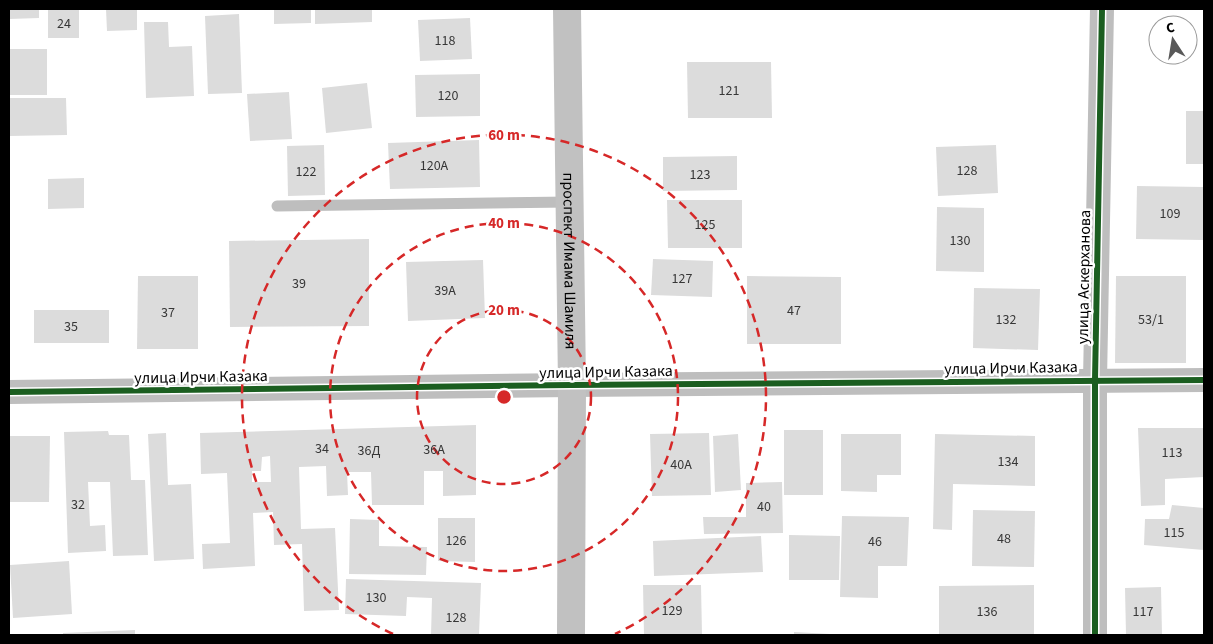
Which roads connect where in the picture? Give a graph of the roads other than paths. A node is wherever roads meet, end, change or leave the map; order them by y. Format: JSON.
{"nodes":[{"id":1,"x":567,"y":9,"type":"edge"},
{"id":2,"x":1102,"y":9,"type":"edge"},
{"id":3,"x":570,"y":202,"type":"junction"},
{"id":4,"x":276,"y":206,"type":"dead end"},
{"id":5,"x":1094,"y":380,"type":"junction"},
{"id":6,"x":1204,"y":380,"type":"edge"},
{"id":7,"x":572,"y":384,"type":"junction"},
{"id":8,"x":9,"y":392,"type":"edge"},
{"id":9,"x":571,"y":635,"type":"edge"},
{"id":10,"x":1095,"y":635,"type":"edge"}],
"edges":[{"from":1,"to":3,"type":"main road","name":"проспект Имама Шамиля"},
{"from":2,"to":5,"type":"street","name":"улица Аскерханова"},
{"from":3,"to":4,"type":"lane"},
{"from":3,"to":7,"type":"main road","name":"проспект Имама Шамиля"},
{"from":5,"to":6,"type":"street","name":"улица Ирчи Казака"},
{"from":5,"to":7,"type":"street","name":"улица Ирчи Казака"},
{"from":5,"to":10,"type":"street","name":"улица Аскерханова"},
{"from":7,"to":8,"type":"street","name":"улица Ирчи Казака"},
{"from":7,"to":9,"type":"main road","name":"проспект Имама Шамиля"}]}
